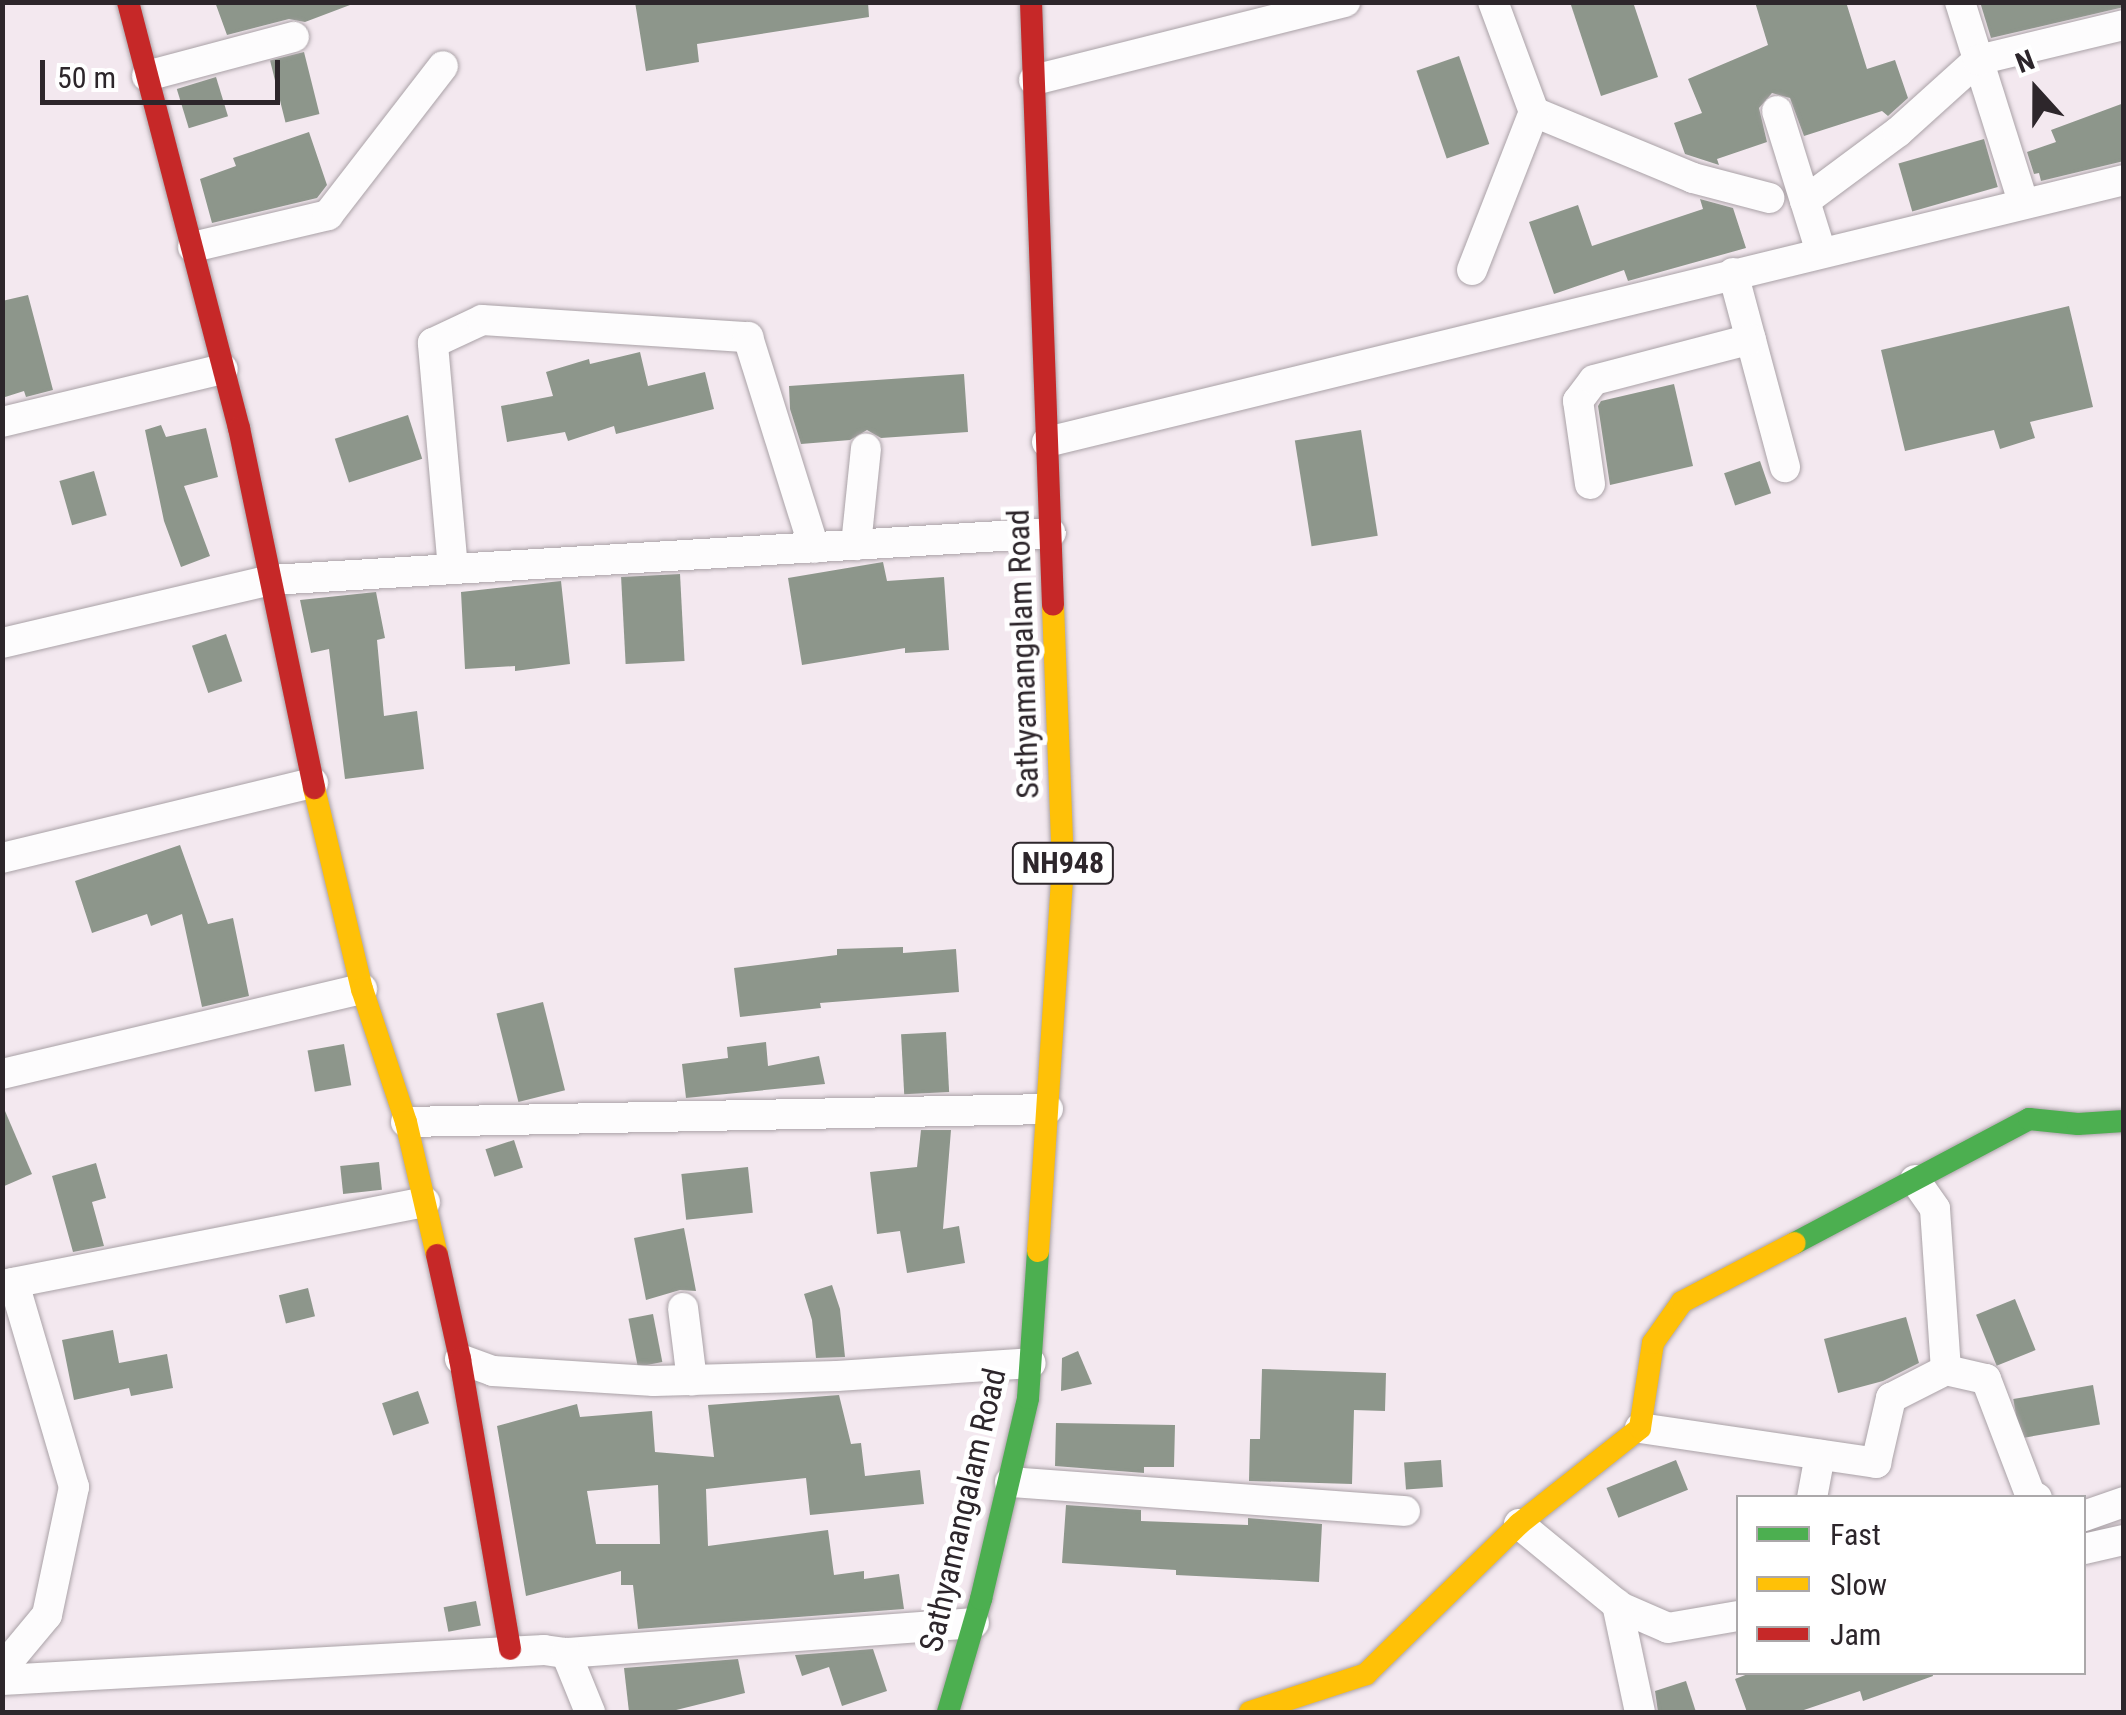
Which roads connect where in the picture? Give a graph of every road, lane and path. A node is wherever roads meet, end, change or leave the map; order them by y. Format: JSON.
{"nodes":[{"id":1,"x":128,"y":2,"type":"edge"},
{"id":2,"x":1031,"y":2,"type":"edge"},
{"id":3,"x":1345,"y":2,"type":"edge"},
{"id":4,"x":1492,"y":2,"type":"edge"},
{"id":5,"x":1960,"y":2,"type":"edge"},
{"id":6,"x":1284,"y":11,"type":"edge"},
{"id":7,"x":2124,"y":24,"type":"edge"},
{"id":8,"x":294,"y":37,"type":"dead end"},
{"id":9,"x":1978,"y":60,"type":"junction"},
{"id":10,"x":444,"y":66,"type":"dead end"},
{"id":11,"x":147,"y":76,"type":"junction"},
{"id":12,"x":1034,"y":80,"type":"junction"},
{"id":13,"x":1777,"y":111,"type":"dead end"},
{"id":14,"x":1534,"y":112,"type":"junction"},
{"id":15,"x":2124,"y":180,"type":"edge"},
{"id":16,"x":1769,"y":198,"type":"dead end"},
{"id":17,"x":1805,"y":201,"type":"junction"},
{"id":18,"x":2023,"y":202,"type":"junction"},
{"id":19,"x":193,"y":247,"type":"junction"},
{"id":20,"x":1820,"y":252,"type":"junction"},
{"id":21,"x":1472,"y":270,"type":"dead end"},
{"id":22,"x":1733,"y":273,"type":"junction"},
{"id":23,"x":1750,"y":338,"type":"junction"},
{"id":24,"x":223,"y":369,"type":"junction"},
{"id":25,"x":2,"y":422,"type":"edge"},
{"id":26,"x":1048,"y":442,"type":"junction"},
{"id":27,"x":866,"y":449,"type":"dead end"},
{"id":28,"x":1785,"y":467,"type":"dead end"},
{"id":29,"x":1590,"y":484,"type":"dead end"},
{"id":30,"x":1051,"y":533,"type":"junction"},
{"id":31,"x":856,"y":545,"type":"junction"},
{"id":32,"x":814,"y":548,"type":"junction"},
{"id":33,"x":453,"y":569,"type":"junction"},
{"id":34,"x":271,"y":580,"type":"junction"},
{"id":35,"x":2,"y":643,"type":"edge"},
{"id":36,"x":313,"y":784,"type":"junction"},
{"id":37,"x":2,"y":858,"type":"edge"},
{"id":38,"x":362,"y":989,"type":"junction"},
{"id":39,"x":2,"y":1074,"type":"edge"},
{"id":40,"x":1048,"y":1109,"type":"junction"},
{"id":41,"x":406,"y":1122,"type":"junction"},
{"id":42,"x":2124,"y":1122,"type":"edge"},
{"id":43,"x":1915,"y":1180,"type":"junction"},
{"id":44,"x":425,"y":1202,"type":"junction"},
{"id":45,"x":8,"y":1284,"type":"edge"},
{"id":46,"x":683,"y":1308,"type":"dead end"},
{"id":47,"x":460,"y":1359,"type":"junction"},
{"id":48,"x":1030,"y":1363,"type":"junction"},
{"id":49,"x":1946,"y":1370,"type":"junction"},
{"id":50,"x":692,"y":1380,"type":"junction"},
{"id":51,"x":1640,"y":1428,"type":"junction"},
{"id":52,"x":1820,"y":1455,"type":"junction"},
{"id":53,"x":1010,"y":1482,"type":"junction"},
{"id":54,"x":1813,"y":1495,"type":"edge"},
{"id":55,"x":2032,"y":1495,"type":"edge"},
{"id":56,"x":2124,"y":1502,"type":"edge"},
{"id":57,"x":1405,"y":1511,"type":"dead end"},
{"id":58,"x":2086,"y":1515,"type":"edge"},
{"id":59,"x":1519,"y":1524,"type":"junction"},
{"id":60,"x":2124,"y":1540,"type":"edge"},
{"id":61,"x":2086,"y":1548,"type":"edge"},
{"id":62,"x":1617,"y":1604,"type":"junction"},
{"id":63,"x":1736,"y":1616,"type":"edge"},
{"id":64,"x":974,"y":1623,"type":"junction"},
{"id":65,"x":510,"y":1650,"type":"junction"},
{"id":66,"x":566,"y":1653,"type":"junction"},
{"id":67,"x":2,"y":1669,"type":"edge"},
{"id":68,"x":2,"y":1680,"type":"edge"},
{"id":69,"x":590,"y":1712,"type":"edge"},
{"id":70,"x":948,"y":1712,"type":"edge"},
{"id":71,"x":1250,"y":1712,"type":"edge"},
{"id":72,"x":1640,"y":1712,"type":"edge"}],
"edges":[{"from":1,"to":11,"type":"main road"},
{"from":2,"to":12,"type":"main road","name":"Sathyamangalam Road","number":"NH948"},
{"from":3,"to":6,"type":"street"},
{"from":4,"to":14,"type":"street"},
{"from":5,"to":9,"type":"street"},
{"from":6,"to":12,"type":"street"},
{"from":7,"to":9,"type":"street"},
{"from":8,"to":11,"type":"street"},
{"from":9,"to":17,"type":"street"},
{"from":9,"to":18,"type":"street"},
{"from":10,"to":19,"type":"street"},
{"from":11,"to":19,"type":"main road"},
{"from":12,"to":26,"type":"main road","name":"Sathyamangalam Road","number":"NH948"},
{"from":13,"to":17,"type":"street"},
{"from":14,"to":16,"type":"street"},
{"from":14,"to":21,"type":"street"},
{"from":15,"to":18,"type":"street"},
{"from":17,"to":20,"type":"street"},
{"from":18,"to":20,"type":"street"},
{"from":19,"to":24,"type":"main road"},
{"from":20,"to":22,"type":"street"},
{"from":22,"to":23,"type":"street"},
{"from":22,"to":26,"type":"street"},
{"from":23,"to":28,"type":"street"},
{"from":23,"to":29,"type":"street"},
{"from":24,"to":25,"type":"street"},
{"from":24,"to":34,"type":"main road"},
{"from":26,"to":30,"type":"main road","name":"Sathyamangalam Road","number":"NH948"},
{"from":27,"to":31,"type":"street"},
{"from":30,"to":31,"type":"street"},
{"from":30,"to":40,"type":"main road","name":"Sathyamangalam Road","number":"NH948"},
{"from":31,"to":32,"type":"street"},
{"from":32,"to":33,"type":"street"},
{"from":32,"to":33,"type":"street"},
{"from":33,"to":34,"type":"street"},
{"from":34,"to":35,"type":"street"},
{"from":34,"to":36,"type":"main road"},
{"from":36,"to":37,"type":"street"},
{"from":36,"to":38,"type":"main road"},
{"from":38,"to":39,"type":"street"},
{"from":38,"to":41,"type":"main road"},
{"from":40,"to":41,"type":"street"},
{"from":40,"to":48,"type":"main road","name":"Sathyamangalam Road","number":"NH948"},
{"from":41,"to":44,"type":"main road"},
{"from":42,"to":43,"type":"main road"},
{"from":43,"to":49,"type":"street"},
{"from":43,"to":51,"type":"main road"},
{"from":44,"to":45,"type":"street"},
{"from":44,"to":47,"type":"main road"},
{"from":45,"to":67,"type":"street"},
{"from":46,"to":50,"type":"street"},
{"from":47,"to":50,"type":"street"},
{"from":47,"to":65,"type":"main road"},
{"from":48,"to":50,"type":"street"},
{"from":48,"to":53,"type":"main road","name":"Sathyamangalam Road","number":"NH948"},
{"from":49,"to":52,"type":"street"},
{"from":49,"to":55,"type":"street"},
{"from":51,"to":52,"type":"street"},
{"from":51,"to":59,"type":"main road"},
{"from":52,"to":54,"type":"street"},
{"from":53,"to":57,"type":"street"},
{"from":53,"to":64,"type":"main road","name":"Sathyamangalam Road","number":"NH948"},
{"from":56,"to":58,"type":"street"},
{"from":59,"to":62,"type":"street"},
{"from":59,"to":71,"type":"main road"},
{"from":60,"to":61,"type":"street"},
{"from":62,"to":63,"type":"street"},
{"from":62,"to":72,"type":"street"},
{"from":64,"to":66,"type":"street"},
{"from":64,"to":70,"type":"main road","name":"Sathyamangalam Road","number":"NH948"},
{"from":65,"to":66,"type":"street"},
{"from":65,"to":68,"type":"street"},
{"from":66,"to":69,"type":"street"}]}
